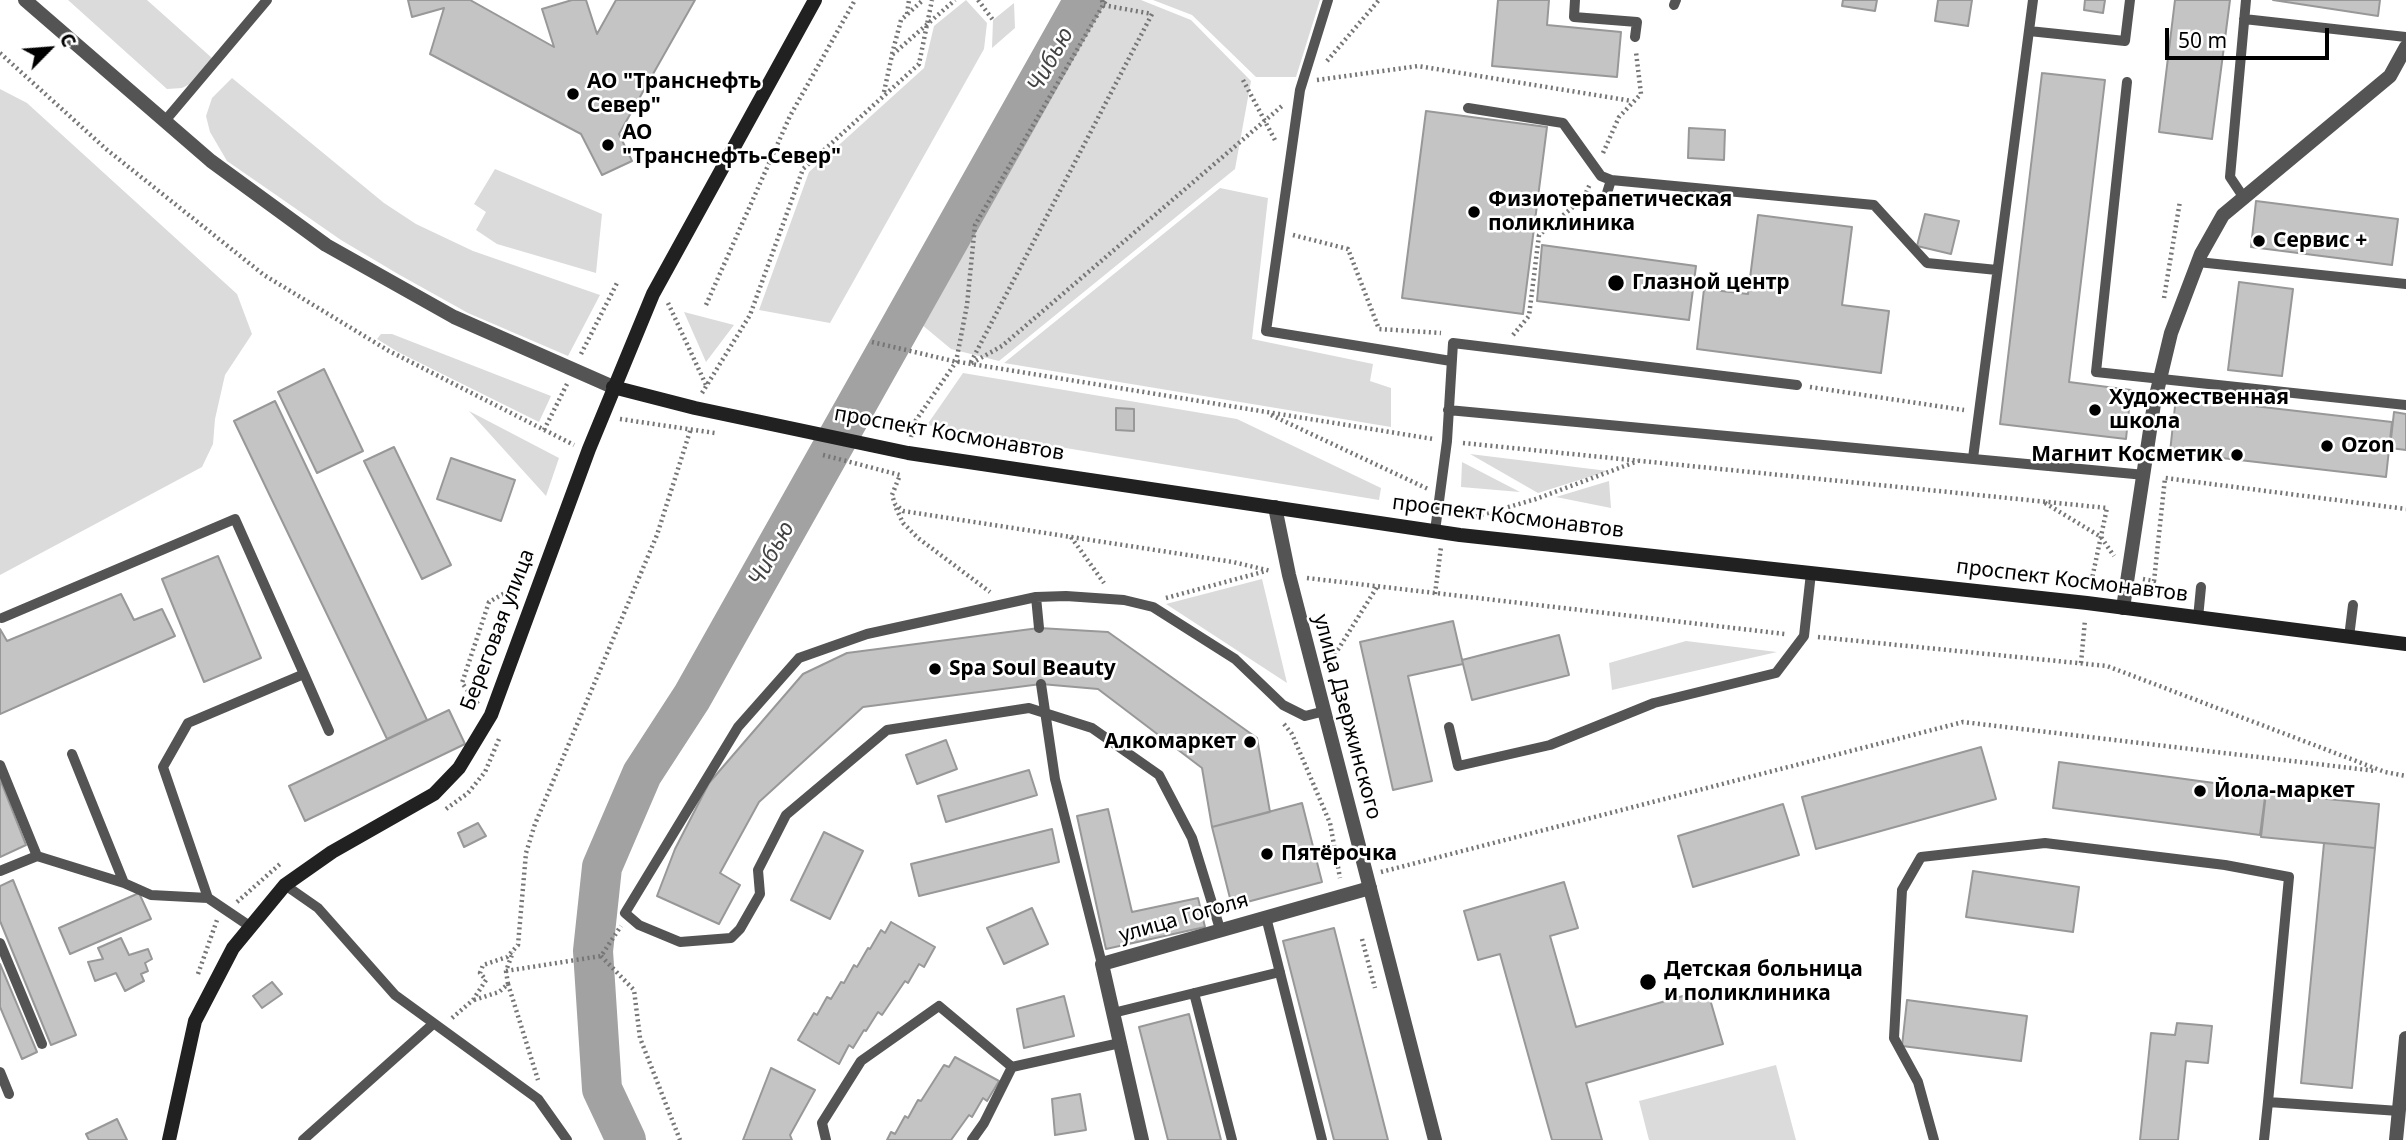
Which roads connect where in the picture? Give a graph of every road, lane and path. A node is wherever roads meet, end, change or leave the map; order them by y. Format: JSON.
{"nodes":[{"id":1,"x":25,"y":0,"type":"edge"},
{"id":2,"x":267,"y":0,"type":"edge"},
{"id":3,"x":815,"y":0,"type":"edge"},
{"id":4,"x":855,"y":0,"type":"edge"},
{"id":5,"x":909,"y":0,"type":"edge"},
{"id":6,"x":923,"y":0,"type":"edge"},
{"id":7,"x":932,"y":0,"type":"edge"},
{"id":8,"x":955,"y":0,"type":"edge"},
{"id":9,"x":978,"y":0,"type":"edge"},
{"id":10,"x":1328,"y":0,"type":"edge"},
{"id":11,"x":1379,"y":0,"type":"edge"},
{"id":12,"x":1574,"y":0,"type":"edge"},
{"id":13,"x":2033,"y":0,"type":"edge"},
{"id":14,"x":2130,"y":0,"type":"edge"},
{"id":15,"x":2246,"y":0,"type":"edge"},
{"id":16,"x":1103,"y":2,"type":"edge"},
{"id":17,"x":907,"y":15,"type":"junction"},
{"id":18,"x":2244,"y":19,"type":"junction"},
{"id":19,"x":993,"y":20,"type":"dead end"},
{"id":20,"x":927,"y":24,"type":"junction"},
{"id":21,"x":2029,"y":31,"type":"junction"},
{"id":22,"x":1635,"y":37,"type":"joint"},
{"id":23,"x":2406,"y":37,"type":"edge"},
{"id":24,"x":2406,"y":47,"type":"edge"},
{"id":25,"x":0,"y":53,"type":"edge"},
{"id":26,"x":892,"y":55,"type":"junction"},
{"id":27,"x":1243,"y":80,"type":"dead end"},
{"id":28,"x":2127,"y":82,"type":"dead end"},
{"id":29,"x":1300,"y":90,"type":"junction"},
{"id":30,"x":884,"y":94,"type":"junction"},
{"id":31,"x":1632,"y":101,"type":"junction"},
{"id":32,"x":1468,"y":108,"type":"dead end"},
{"id":33,"x":1265,"y":121,"type":"junction"},
{"id":34,"x":164,"y":122,"type":"junction"},
{"id":35,"x":1289,"y":167,"type":"junction"},
{"id":36,"x":1596,"y":169,"type":"junction"},
{"id":37,"x":1611,"y":180,"type":"junction"},
{"id":38,"x":1607,"y":193,"type":"dead end"},
{"id":39,"x":2244,"y":198,"type":"junction"},
{"id":40,"x":2180,"y":201,"type":"dead end"},
{"id":41,"x":1292,"y":221,"type":"dead end"},
{"id":42,"x":2198,"y":262,"type":"junction"},
{"id":43,"x":1997,"y":270,"type":"junction"},
{"id":44,"x":2406,"y":284,"type":"edge"},
{"id":45,"x":664,"y":296,"type":"dead end"},
{"id":46,"x":706,"y":305,"type":"dead end"},
{"id":47,"x":2171,"y":332,"type":"junction"},
{"id":48,"x":1445,"y":333,"type":"dead end"},
{"id":49,"x":1511,"y":337,"type":"junction"},
{"id":50,"x":1525,"y":339,"type":"dead end"},
{"id":51,"x":872,"y":342,"type":"dead end"},
{"id":52,"x":1502,"y":349,"type":"junction"},
{"id":53,"x":1451,"y":360,"type":"junction"},
{"id":54,"x":955,"y":361,"type":"junction"},
{"id":55,"x":971,"y":364,"type":"junction"},
{"id":56,"x":2160,"y":378,"type":"junction"},
{"id":57,"x":1797,"y":385,"type":"joint"},
{"id":58,"x":706,"y":386,"type":"junction"},
{"id":59,"x":613,"y":387,"type":"junction"},
{"id":60,"x":2406,"y":405,"type":"edge"},
{"id":61,"x":695,"y":408,"type":"junction"},
{"id":62,"x":1448,"y":410,"type":"junction"},
{"id":63,"x":1264,"y":412,"type":"junction"},
{"id":64,"x":1979,"y":412,"type":"junction"},
{"id":65,"x":914,"y":423,"type":"dead end"},
{"id":66,"x":1447,"y":442,"type":"junction"},
{"id":67,"x":571,"y":444,"type":"junction"},
{"id":68,"x":589,"y":449,"type":"junction"},
{"id":69,"x":566,"y":456,"type":"dead end"},
{"id":70,"x":1973,"y":458,"type":"junction"},
{"id":71,"x":1639,"y":461,"type":"junction"},
{"id":72,"x":2145,"y":475,"type":"junction"},
{"id":73,"x":1436,"y":494,"type":"dead end"},
{"id":74,"x":2041,"y":501,"type":"junction"},
{"id":75,"x":895,"y":504,"type":"dead end"},
{"id":76,"x":1275,"y":507,"type":"junction"},
{"id":77,"x":2107,"y":508,"type":"dead end"},
{"id":78,"x":2406,"y":509,"type":"edge"},
{"id":79,"x":1458,"y":521,"type":"dead end"},
{"id":80,"x":1435,"y":531,"type":"junction"},
{"id":81,"x":1267,"y":570,"type":"dead end"},
{"id":82,"x":1811,"y":573,"type":"junction"},
{"id":83,"x":521,"y":576,"type":"dead end"},
{"id":84,"x":2128,"y":577,"type":"junction"},
{"id":85,"x":2201,"y":586,"type":"dead end"},
{"id":86,"x":1036,"y":597,"type":"junction"},
{"id":87,"x":1006,"y":604,"type":"junction"},
{"id":88,"x":1142,"y":604,"type":"junction"},
{"id":89,"x":2353,"y":605,"type":"dead end"},
{"id":90,"x":2123,"y":608,"type":"junction"},
{"id":91,"x":2,"y":618,"type":"dead end"},
{"id":92,"x":2198,"y":618,"type":"junction"},
{"id":93,"x":1039,"y":628,"type":"dead end"},
{"id":94,"x":2349,"y":637,"type":"junction"},
{"id":95,"x":2406,"y":644,"type":"edge"},
{"id":96,"x":304,"y":674,"type":"junction"},
{"id":97,"x":1041,"y":684,"type":"dead end"},
{"id":98,"x":480,"y":708,"type":"dead end"},
{"id":99,"x":1325,"y":711,"type":"junction"},
{"id":100,"x":1045,"y":713,"type":"junction"},
{"id":101,"x":1449,"y":727,"type":"dead end"},
{"id":102,"x":329,"y":731,"type":"dead end"},
{"id":103,"x":1292,"y":734,"type":"dead end"},
{"id":104,"x":72,"y":754,"type":"dead end"},
{"id":105,"x":0,"y":765,"type":"edge"},
{"id":106,"x":2385,"y":772,"type":"dead end"},
{"id":107,"x":37,"y":856,"type":"junction"},
{"id":108,"x":286,"y":860,"type":"dead end"},
{"id":109,"x":0,"y":871,"type":"edge"},
{"id":110,"x":1376,"y":873,"type":"dead end"},
{"id":111,"x":124,"y":883,"type":"junction"},
{"id":112,"x":285,"y":885,"type":"junction"},
{"id":113,"x":1370,"y":888,"type":"junction"},
{"id":114,"x":1348,"y":895,"type":"junction"},
{"id":115,"x":208,"y":898,"type":"junction"},
{"id":116,"x":227,"y":911,"type":"junction"},
{"id":117,"x":625,"y":913,"type":"junction"},
{"id":118,"x":1266,"y":917,"type":"junction"},
{"id":119,"x":251,"y":927,"type":"junction"},
{"id":120,"x":1360,"y":928,"type":"dead end"},
{"id":121,"x":1220,"y":929,"type":"junction"},
{"id":122,"x":0,"y":943,"type":"edge"},
{"id":123,"x":513,"y":952,"type":"junction"},
{"id":124,"x":601,"y":956,"type":"junction"},
{"id":125,"x":1102,"y":964,"type":"junction"},
{"id":126,"x":506,"y":971,"type":"junction"},
{"id":127,"x":1280,"y":972,"type":"junction"},
{"id":128,"x":508,"y":984,"type":"junction"},
{"id":129,"x":193,"y":988,"type":"dead end"},
{"id":130,"x":1194,"y":993,"type":"junction"},
{"id":131,"x":473,"y":1000,"type":"junction"},
{"id":132,"x":1379,"y":1000,"type":"dead end"},
{"id":133,"x":1113,"y":1013,"type":"junction"},
{"id":134,"x":433,"y":1024,"type":"junction"},
{"id":135,"x":447,"y":1035,"type":"junction"},
{"id":136,"x":2406,"y":1038,"type":"edge"},
{"id":137,"x":1120,"y":1043,"type":"junction"},
{"id":138,"x":42,"y":1044,"type":"dead end"},
{"id":139,"x":1012,"y":1067,"type":"junction"},
{"id":140,"x":0,"y":1072,"type":"edge"},
{"id":141,"x":9,"y":1094,"type":"dead end"},
{"id":142,"x":2268,"y":1102,"type":"junction"},
{"id":143,"x":547,"y":1109,"type":"junction"},
{"id":144,"x":2399,"y":1111,"type":"junction"},
{"id":145,"x":169,"y":1140,"type":"edge"},
{"id":146,"x":303,"y":1140,"type":"edge"},
{"id":147,"x":566,"y":1140,"type":"edge"},
{"id":148,"x":680,"y":1140,"type":"edge"},
{"id":149,"x":827,"y":1140,"type":"edge"},
{"id":150,"x":972,"y":1140,"type":"edge"},
{"id":151,"x":1142,"y":1140,"type":"edge"},
{"id":152,"x":1232,"y":1140,"type":"edge"},
{"id":153,"x":1322,"y":1140,"type":"edge"},
{"id":154,"x":1435,"y":1140,"type":"edge"},
{"id":155,"x":1934,"y":1140,"type":"edge"},
{"id":156,"x":2264,"y":1140,"type":"edge"},
{"id":157,"x":2396,"y":1140,"type":"edge"}],
"edges":[{"from":1,"to":34,"type":"street"},
{"from":2,"to":34,"type":"lane"},
{"from":3,"to":59,"type":"main road","name":"Береговая улица"},
{"from":4,"to":46,"type":"path"},
{"from":5,"to":17,"type":"path"},
{"from":6,"to":17,"type":"path"},
{"from":7,"to":20,"type":"path"},
{"from":8,"to":20,"type":"path"},
{"from":9,"to":19,"type":"path"},
{"from":10,"to":29,"type":"lane"},
{"from":11,"to":31,"type":"path"},
{"from":12,"to":22,"type":"lane"},
{"from":13,"to":21,"type":"lane"},
{"from":14,"to":21,"type":"lane"},
{"from":15,"to":18,"type":"lane"},
{"from":16,"to":54,"type":"path"},
{"from":16,"to":55,"type":"path"},
{"from":17,"to":26,"type":"path"},
{"from":18,"to":23,"type":"lane"},
{"from":18,"to":39,"type":"lane"},
{"from":20,"to":26,"type":"path"},
{"from":20,"to":30,"type":"path"},
{"from":21,"to":43,"type":"lane"},
{"from":22,"to":31,"type":"path"},
{"from":24,"to":39,"type":"street"},
{"from":25,"to":67,"type":"path"},
{"from":26,"to":30,"type":"path"},
{"from":27,"to":33,"type":"path"},
{"from":28,"to":56,"type":"lane"},
{"from":29,"to":33,"type":"path"},
{"from":29,"to":35,"type":"lane"},
{"from":30,"to":58,"type":"path"},
{"from":31,"to":36,"type":"path"},
{"from":32,"to":36,"type":"lane"},
{"from":33,"to":35,"type":"path"},
{"from":33,"to":55,"type":"path"},
{"from":34,"to":59,"type":"street"},
{"from":35,"to":53,"type":"lane"},
{"from":36,"to":37,"type":"lane"},
{"from":36,"to":49,"type":"path"},
{"from":37,"to":38,"type":"lane"},
{"from":37,"to":43,"type":"lane"},
{"from":39,"to":42,"type":"street"},
{"from":40,"to":47,"type":"path"},
{"from":41,"to":48,"type":"path"},
{"from":42,"to":44,"type":"lane"},
{"from":42,"to":47,"type":"street"},
{"from":43,"to":64,"type":"lane"},
{"from":45,"to":58,"type":"path"},
{"from":47,"to":56,"type":"street"},
{"from":49,"to":50,"type":"path"},
{"from":49,"to":52,"type":"path"},
{"from":51,"to":54,"type":"path"},
{"from":52,"to":53,"type":"lane"},
{"from":52,"to":57,"type":"lane"},
{"from":53,"to":62,"type":"lane"},
{"from":54,"to":55,"type":"path"},
{"from":54,"to":65,"type":"path"},
{"from":55,"to":63,"type":"path"},
{"from":56,"to":60,"type":"lane"},
{"from":56,"to":72,"type":"street"},
{"from":57,"to":64,"type":"path"},
{"from":58,"to":61,"type":"path"},
{"from":59,"to":61,"type":"main road","name":"проспект Космонавтов"},
{"from":59,"to":68,"type":"main road","name":"Береговая улица"},
{"from":61,"to":76,"type":"main road","name":"проспект Космонавтов"},
{"from":61,"to":123,"type":"path"},
{"from":62,"to":66,"type":"lane"},
{"from":62,"to":70,"type":"lane"},
{"from":63,"to":66,"type":"path"},
{"from":63,"to":73,"type":"path"},
{"from":64,"to":70,"type":"lane"},
{"from":66,"to":71,"type":"path"},
{"from":66,"to":80,"type":"lane"},
{"from":67,"to":68,"type":"path"},
{"from":67,"to":69,"type":"path"},
{"from":68,"to":112,"type":"main road","name":"Береговая улица"},
{"from":70,"to":72,"type":"lane"},
{"from":71,"to":74,"type":"path"},
{"from":71,"to":79,"type":"path"},
{"from":72,"to":84,"type":"street"},
{"from":74,"to":77,"type":"path"},
{"from":74,"to":84,"type":"path"},
{"from":75,"to":87,"type":"path"},
{"from":76,"to":80,"type":"main road","name":"проспект Космонавтов"},
{"from":76,"to":99,"type":"street","name":"улица Дзержинского"},
{"from":78,"to":84,"type":"path"},
{"from":80,"to":82,"type":"main road","name":"проспект Космонавтов"},
{"from":81,"to":88,"type":"path"},
{"from":82,"to":90,"type":"main road","name":"проспект Космонавтов"},
{"from":82,"to":101,"type":"lane"},
{"from":83,"to":98,"type":"path"},
{"from":84,"to":90,"type":"street"},
{"from":85,"to":92,"type":"lane"},
{"from":86,"to":87,"type":"lane"},
{"from":86,"to":88,"type":"lane"},
{"from":86,"to":93,"type":"lane"},
{"from":87,"to":117,"type":"lane"},
{"from":88,"to":99,"type":"lane"},
{"from":89,"to":94,"type":"lane"},
{"from":90,"to":92,"type":"main road","name":"проспект Космонавтов"},
{"from":91,"to":96,"type":"lane"},
{"from":92,"to":94,"type":"main road","name":"проспект Космонавтов"},
{"from":94,"to":95,"type":"main road","name":"проспект Космонавтов"},
{"from":96,"to":102,"type":"lane"},
{"from":96,"to":115,"type":"lane"},
{"from":97,"to":100,"type":"lane"},
{"from":99,"to":113,"type":"street","name":"улица Дзержинского"},
{"from":100,"to":117,"type":"lane"},
{"from":100,"to":121,"type":"lane"},
{"from":100,"to":125,"type":"lane"},
{"from":103,"to":114,"type":"path"},
{"from":104,"to":111,"type":"lane"},
{"from":105,"to":107,"type":"lane"},
{"from":106,"to":110,"type":"path"},
{"from":107,"to":109,"type":"lane"},
{"from":107,"to":111,"type":"lane"},
{"from":108,"to":116,"type":"path"},
{"from":111,"to":115,"type":"lane"},
{"from":112,"to":119,"type":"main road","name":"Береговая улица"},
{"from":112,"to":134,"type":"lane"},
{"from":113,"to":114,"type":"street","name":"улица Гоголя"},
{"from":113,"to":154,"type":"street","name":"улица Дзержинского"},
{"from":114,"to":118,"type":"street","name":"улица Гоголя"},
{"from":115,"to":116,"type":"lane"},
{"from":116,"to":119,"type":"lane"},
{"from":116,"to":129,"type":"path"},
{"from":117,"to":124,"type":"path"},
{"from":118,"to":121,"type":"street","name":"улица Гоголя"},
{"from":118,"to":127,"type":"lane"},
{"from":119,"to":145,"type":"main road","name":"Береговая улица"},
{"from":120,"to":132,"type":"path"},
{"from":121,"to":125,"type":"street","name":"улица Гоголя"},
{"from":122,"to":138,"type":"lane"},
{"from":123,"to":126,"type":"path"},
{"from":123,"to":131,"type":"path"},
{"from":124,"to":126,"type":"path"},
{"from":124,"to":148,"type":"path"},
{"from":125,"to":133,"type":"street","name":"улица Гоголя"},
{"from":126,"to":128,"type":"path"},
{"from":127,"to":130,"type":"lane"},
{"from":127,"to":153,"type":"lane"},
{"from":128,"to":131,"type":"path"},
{"from":128,"to":143,"type":"path"},
{"from":130,"to":133,"type":"lane"},
{"from":130,"to":152,"type":"lane"},
{"from":131,"to":135,"type":"path"},
{"from":133,"to":137,"type":"street","name":"улица Гоголя"},
{"from":134,"to":135,"type":"lane"},
{"from":134,"to":146,"type":"lane"},
{"from":135,"to":143,"type":"lane"},
{"from":136,"to":144,"type":"street"},
{"from":137,"to":139,"type":"lane"},
{"from":137,"to":151,"type":"street","name":"улица Гоголя"},
{"from":139,"to":149,"type":"lane"},
{"from":139,"to":150,"type":"lane"},
{"from":140,"to":141,"type":"lane"},
{"from":142,"to":144,"type":"lane"},
{"from":142,"to":155,"type":"lane"},
{"from":142,"to":156,"type":"lane"},
{"from":143,"to":147,"type":"lane"},
{"from":144,"to":157,"type":"street"}]}
